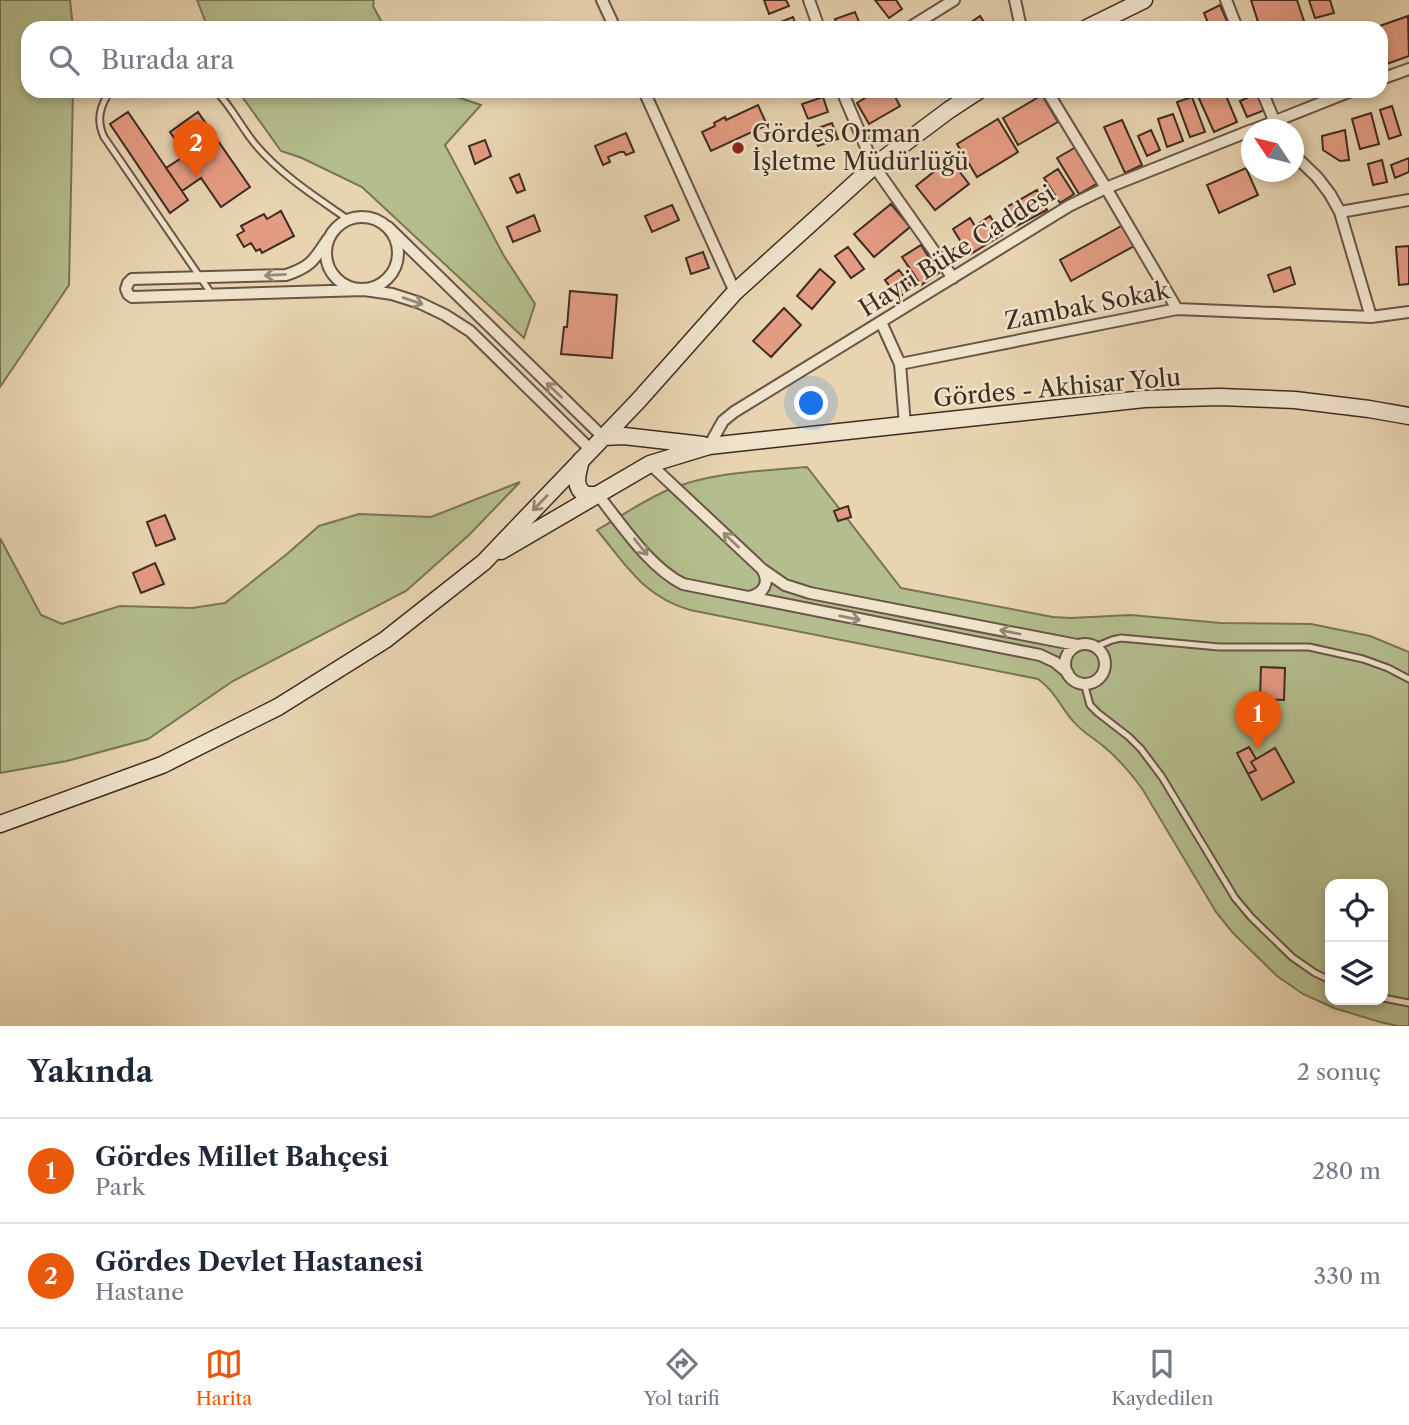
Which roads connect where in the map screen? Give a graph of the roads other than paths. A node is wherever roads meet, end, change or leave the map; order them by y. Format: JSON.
{"nodes":[{"id":1,"x":603,"y":0,"type":"edge"},
{"id":2,"x":809,"y":0,"type":"edge"},
{"id":3,"x":954,"y":0,"type":"edge"},
{"id":4,"x":1015,"y":0,"type":"edge"},
{"id":5,"x":1144,"y":0,"type":"edge"},
{"id":6,"x":1226,"y":0,"type":"edge"},
{"id":7,"x":612,"y":21,"type":"edge"},
{"id":8,"x":816,"y":21,"type":"edge"},
{"id":9,"x":920,"y":21,"type":"edge"},
{"id":10,"x":1020,"y":21,"type":"edge"},
{"id":11,"x":1101,"y":21,"type":"edge"},
{"id":12,"x":1234,"y":21,"type":"edge"},
{"id":13,"x":1409,"y":69,"type":"edge"},
{"id":14,"x":1388,"y":76,"type":"edge"},
{"id":15,"x":106,"y":98,"type":"edge"},
{"id":16,"x":221,"y":98,"type":"edge"},
{"id":17,"x":647,"y":98,"type":"edge"},
{"id":18,"x":845,"y":98,"type":"edge"},
{"id":19,"x":967,"y":98,"type":"edge"},
{"id":20,"x":1051,"y":98,"type":"edge"},
{"id":21,"x":1265,"y":98,"type":"edge"},
{"id":22,"x":1336,"y":98,"type":"edge"},
{"id":23,"x":1274,"y":119,"type":"edge"},
{"id":24,"x":1289,"y":119,"type":"edge"},
{"id":25,"x":1241,"y":134,"type":"edge"},
{"id":26,"x":1304,"y":165,"type":"edge"},
{"id":27,"x":874,"y":166,"type":"junction"},
{"id":28,"x":1106,"y":188,"type":"junction"},
{"id":29,"x":1409,"y":200,"type":"edge"},
{"id":30,"x":1340,"y":212,"type":"junction"},
{"id":31,"x":349,"y":219,"type":"junction"},
{"id":32,"x":388,"y":227,"type":"junction"},
{"id":33,"x":328,"y":239,"type":"junction"},
{"id":34,"x":200,"y":277,"type":"junction"},
{"id":35,"x":953,"y":278,"type":"junction"},
{"id":36,"x":364,"y":290,"type":"junction"},
{"id":37,"x":735,"y":292,"type":"junction"},
{"id":38,"x":212,"y":294,"type":"junction"},
{"id":39,"x":1177,"y":309,"type":"junction"},
{"id":40,"x":1409,"y":312,"type":"edge"},
{"id":41,"x":1371,"y":317,"type":"junction"},
{"id":42,"x":881,"y":323,"type":"junction"},
{"id":43,"x":900,"y":364,"type":"junction"},
{"id":44,"x":638,"y":401,"type":"junction"},
{"id":45,"x":1409,"y":416,"type":"edge"},
{"id":46,"x":905,"y":425,"type":"junction"},
{"id":47,"x":603,"y":437,"type":"junction"},
{"id":48,"x":643,"y":438,"type":"junction"},
{"id":49,"x":709,"y":446,"type":"junction"},
{"id":50,"x":586,"y":455,"type":"junction"},
{"id":51,"x":650,"y":464,"type":"junction"},
{"id":52,"x":598,"y":495,"type":"junction"},
{"id":53,"x":484,"y":562,"type":"junction"},
{"id":54,"x":762,"y":569,"type":"junction"},
{"id":55,"x":746,"y":598,"type":"junction"},
{"id":56,"x":1077,"y":645,"type":"junction"},
{"id":57,"x":1095,"y":647,"type":"junction"},
{"id":58,"x":1068,"y":673,"type":"junction"},
{"id":59,"x":1409,"y":679,"type":"edge"},
{"id":60,"x":1084,"y":683,"type":"junction"},
{"id":61,"x":0,"y":824,"type":"edge"},
{"id":62,"x":1325,"y":978,"type":"edge"},
{"id":63,"x":1388,"y":999,"type":"edge"},
{"id":64,"x":1409,"y":1003,"type":"edge"}],
"edges":[{"from":1,"to":7,"type":"street"},
{"from":2,"to":8,"type":"street"},
{"from":3,"to":9,"type":"street"},
{"from":4,"to":10,"type":"street"},
{"from":5,"to":11,"type":"main road"},
{"from":6,"to":12,"type":"street"},
{"from":13,"to":14,"type":"street"},
{"from":15,"to":34,"type":"lane"},
{"from":16,"to":31,"type":"lane"},
{"from":17,"to":37,"type":"street"},
{"from":18,"to":27,"type":"street"},
{"from":19,"to":27,"type":"main road","name":"Gördes - Akhisar Yolu"},
{"from":20,"to":28,"type":"street"},
{"from":21,"to":23,"type":"street"},
{"from":22,"to":24,"type":"street","name":"Hayri Büke Caddesi"},
{"from":25,"to":28,"type":"street","name":"Hayri Büke Caddesi"},
{"from":26,"to":30,"type":"street"},
{"from":27,"to":35,"type":"street"},
{"from":27,"to":37,"type":"main road","name":"Gördes - Akhisar Yolu"},
{"from":28,"to":35,"type":"street","name":"Hayri Büke Caddesi"},
{"from":28,"to":39,"type":"street"},
{"from":29,"to":30,"type":"street"},
{"from":30,"to":41,"type":"street"},
{"from":31,"to":32,"type":"street"},
{"from":31,"to":33,"type":"street"},
{"from":32,"to":36,"type":"street"},
{"from":47,"to":32,"type":"street","one_way":true},
{"from":33,"to":34,"type":"street","one_way":true},
{"from":33,"to":36,"type":"street"},
{"from":34,"to":38,"type":"lane"},
{"from":34,"to":38,"type":"street"},
{"from":35,"to":42,"type":"street","name":"Hayri Büke Caddesi"},
{"from":36,"to":38,"type":"street"},
{"from":36,"to":50,"type":"street","one_way":true},
{"from":37,"to":44,"type":"main road","name":"Gördes - Akhisar Yolu"},
{"from":39,"to":41,"type":"street","name":"Zambak Sokak"},
{"from":39,"to":43,"type":"street","name":"Zambak Sokak"},
{"from":40,"to":41,"type":"street","name":"Zambak Sokak"},
{"from":42,"to":43,"type":"street"},
{"from":42,"to":49,"type":"street","name":"Hayri Büke Caddesi"},
{"from":43,"to":46,"type":"street"},
{"from":44,"to":47,"type":"main road","name":"Gördes - Akhisar Yolu"},
{"from":44,"to":48,"type":"main road"},
{"from":45,"to":46,"type":"main road","name":"Gördes - Akhisar Yolu"},
{"from":46,"to":49,"type":"main road","name":"Gördes - Akhisar Yolu"},
{"from":47,"to":48,"type":"main road","name":"Gördes - Akhisar Yolu"},
{"from":47,"to":50,"type":"main road","name":"Gördes - Akhisar Yolu"},
{"from":48,"to":49,"type":"main road","name":"Gördes - Akhisar Yolu"},
{"from":48,"to":51,"type":"main road"},
{"from":49,"to":51,"type":"main road","name":"Gördes - Akhisar Yolu"},
{"from":50,"to":52,"type":"main road"},
{"from":50,"to":53,"type":"main road","name":"Gördes - Akhisar Yolu","one_way":true},
{"from":51,"to":52,"type":"main road","name":"Gördes - Akhisar Yolu"},
{"from":54,"to":51,"type":"street","one_way":true},
{"from":52,"to":53,"type":"main road","name":"Gördes - Akhisar Yolu"},
{"from":52,"to":55,"type":"street","one_way":true},
{"from":53,"to":61,"type":"main road","name":"Gördes - Akhisar Yolu"},
{"from":54,"to":55,"type":"street"},
{"from":56,"to":54,"type":"street","one_way":true},
{"from":55,"to":58,"type":"street","one_way":true},
{"from":56,"to":57,"type":"street"},
{"from":56,"to":58,"type":"street"},
{"from":57,"to":59,"type":"lane"},
{"from":57,"to":60,"type":"street"},
{"from":58,"to":60,"type":"street"},
{"from":60,"to":62,"type":"lane"},
{"from":63,"to":64,"type":"lane"}]}
